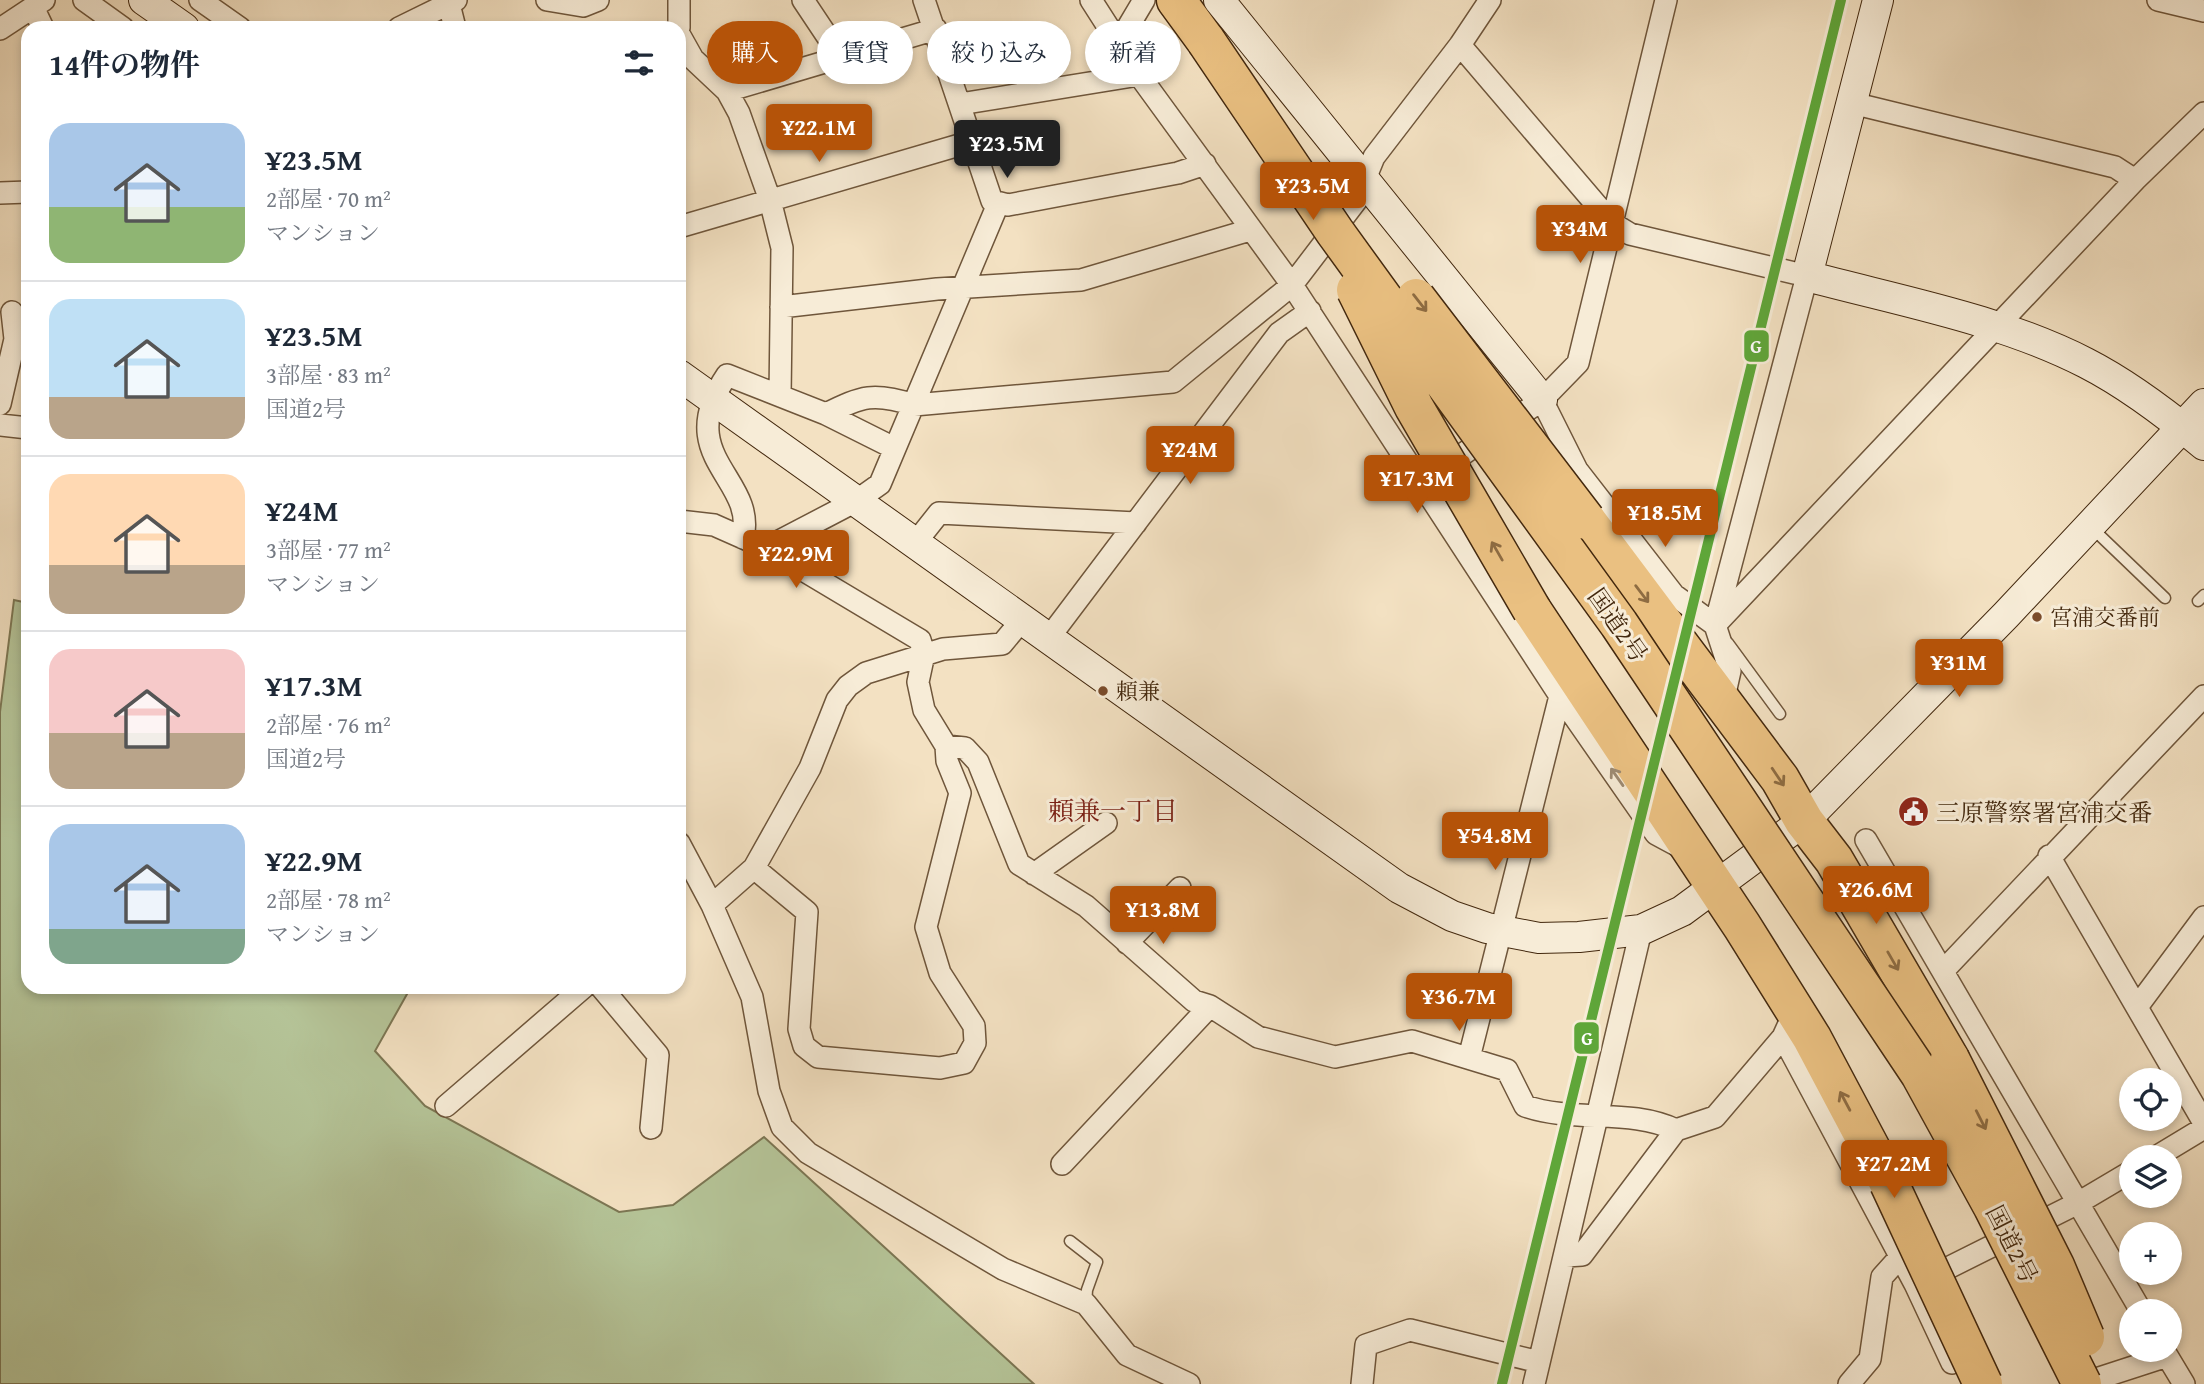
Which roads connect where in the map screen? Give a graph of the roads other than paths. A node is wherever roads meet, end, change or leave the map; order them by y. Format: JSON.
{"nodes":[{"id":1,"x":84,"y":0,"type":"edge"},
{"id":2,"x":144,"y":0,"type":"edge"},
{"id":3,"x":200,"y":0,"type":"edge"},
{"id":4,"x":547,"y":0,"type":"edge"},
{"id":5,"x":598,"y":0,"type":"edge"},
{"id":6,"x":803,"y":0,"type":"edge"},
{"id":7,"x":924,"y":0,"type":"edge"},
{"id":8,"x":1091,"y":0,"type":"edge"},
{"id":9,"x":1144,"y":0,"type":"edge"},
{"id":10,"x":1176,"y":0,"type":"edge"},
{"id":11,"x":1219,"y":0,"type":"edge"},
{"id":12,"x":1490,"y":0,"type":"edge"},
{"id":13,"x":1667,"y":0,"type":"edge"},
{"id":14,"x":1878,"y":0,"type":"edge"},
{"id":15,"x":2158,"y":0,"type":"edge"},
{"id":16,"x":38,"y":3,"type":"edge"},
{"id":17,"x":440,"y":4,"type":"edge"},
{"id":18,"x":2204,"y":11,"type":"edge"},
{"id":19,"x":42,"y":21,"type":"edge"},
{"id":20,"x":113,"y":21,"type":"edge"},
{"id":21,"x":174,"y":21,"type":"edge"},
{"id":22,"x":230,"y":21,"type":"edge"},
{"id":23,"x":411,"y":21,"type":"edge"},
{"id":24,"x":451,"y":21,"type":"edge"},
{"id":25,"x":817,"y":21,"type":"edge"},
{"id":26,"x":933,"y":21,"type":"edge"},
{"id":27,"x":1105,"y":21,"type":"edge"},
{"id":28,"x":1132,"y":21,"type":"edge"},
{"id":29,"x":0,"y":29,"type":"edge"},
{"id":30,"x":1206,"y":41,"type":"junction"},
{"id":31,"x":1460,"y":45,"type":"junction"},
{"id":32,"x":686,"y":46,"type":"edge"},
{"id":33,"x":817,"y":64,"type":"edge"},
{"id":34,"x":1085,"y":83,"type":"edge"},
{"id":35,"x":954,"y":84,"type":"edge"},
{"id":36,"x":1146,"y":84,"type":"edge"},
{"id":37,"x":727,"y":91,"type":"junction"},
{"id":38,"x":960,"y":103,"type":"junction"},
{"id":39,"x":1852,"y":103,"type":"junction"},
{"id":40,"x":2204,"y":113,"type":"edge"},
{"id":41,"x":972,"y":141,"type":"junction"},
{"id":42,"x":1205,"y":163,"type":"junction"},
{"id":43,"x":1366,"y":178,"type":"junction"},
{"id":44,"x":2135,"y":180,"type":"junction"},
{"id":45,"x":21,"y":192,"type":"edge"},
{"id":46,"x":0,"y":193,"type":"edge"},
{"id":47,"x":770,"y":200,"type":"junction"},
{"id":48,"x":998,"y":204,"type":"junction"},
{"id":49,"x":686,"y":221,"type":"edge"},
{"id":50,"x":1612,"y":223,"type":"junction"},
{"id":51,"x":1250,"y":230,"type":"junction"},
{"id":52,"x":1335,"y":232,"type":"junction"},
{"id":53,"x":1807,"y":276,"type":"junction"},
{"id":54,"x":1292,"y":285,"type":"junction"},
{"id":55,"x":963,"y":289,"type":"junction"},
{"id":56,"x":781,"y":307,"type":"junction"},
{"id":57,"x":13,"y":311,"type":"edge"},
{"id":58,"x":1310,"y":311,"type":"junction"},
{"id":59,"x":1998,"y":327,"type":"junction"},
{"id":60,"x":686,"y":380,"type":"edge"},
{"id":61,"x":780,"y":396,"type":"junction"},
{"id":62,"x":712,"y":397,"type":"junction"},
{"id":63,"x":1542,"y":400,"type":"junction"},
{"id":64,"x":0,"y":404,"type":"edge"},
{"id":65,"x":2204,"y":404,"type":"edge"},
{"id":66,"x":914,"y":405,"type":"junction"},
{"id":67,"x":825,"y":414,"type":"junction"},
{"id":68,"x":0,"y":425,"type":"edge"},
{"id":69,"x":21,"y":427,"type":"edge"},
{"id":70,"x":2193,"y":436,"type":"edge"},
{"id":71,"x":894,"y":448,"type":"junction"},
{"id":72,"x":1421,"y":482,"type":"junction"},
{"id":73,"x":856,"y":501,"type":"junction"},
{"id":74,"x":686,"y":522,"type":"edge"},
{"id":75,"x":1136,"y":523,"type":"junction"},
{"id":76,"x":2090,"y":525,"type":"junction"},
{"id":77,"x":743,"y":538,"type":"junction"},
{"id":78,"x":916,"y":542,"type":"junction"},
{"id":79,"x":766,"y":548,"type":"junction"},
{"id":80,"x":1726,"y":580,"type":"junction"},
{"id":81,"x":1744,"y":594,"type":"junction"},
{"id":82,"x":2165,"y":598,"type":"dead end"},
{"id":83,"x":1022,"y":620,"type":"junction"},
{"id":84,"x":1715,"y":625,"type":"junction"},
{"id":85,"x":1048,"y":639,"type":"junction"},
{"id":86,"x":924,"y":654,"type":"junction"},
{"id":87,"x":1560,"y":695,"type":"junction"},
{"id":88,"x":2204,"y":696,"type":"edge"},
{"id":89,"x":1723,"y":702,"type":"junction"},
{"id":90,"x":1780,"y":714,"type":"dead end"},
{"id":91,"x":946,"y":746,"type":"junction"},
{"id":92,"x":1804,"y":821,"type":"junction"},
{"id":93,"x":1106,"y":823,"type":"dead end"},
{"id":94,"x":1866,"y":841,"type":"dead end"},
{"id":95,"x":686,"y":856,"type":"edge"},
{"id":96,"x":2049,"y":856,"type":"junction"},
{"id":97,"x":754,"y":868,"type":"junction"},
{"id":98,"x":1706,"y":872,"type":"junction"},
{"id":99,"x":1034,"y":874,"type":"junction"},
{"id":100,"x":1180,"y":888,"type":"dead end"},
{"id":101,"x":1856,"y":897,"type":"junction"},
{"id":102,"x":712,"y":905,"type":"junction"},
{"id":103,"x":1911,"y":916,"type":"junction"},
{"id":104,"x":2204,"y":917,"type":"edge"},
{"id":105,"x":1641,"y":930,"type":"junction"},
{"id":106,"x":1501,"y":931,"type":"junction"},
{"id":107,"x":1127,"y":943,"type":"junction"},
{"id":108,"x":1943,"y":971,"type":"junction"},
{"id":109,"x":576,"y":994,"type":"edge"},
{"id":110,"x":607,"y":994,"type":"edge"},
{"id":111,"x":1210,"y":1006,"type":"junction"},
{"id":112,"x":2137,"y":1007,"type":"junction"},
{"id":113,"x":1789,"y":1025,"type":"junction"},
{"id":114,"x":1469,"y":1058,"type":"junction"},
{"id":115,"x":446,"y":1106,"type":"dead end"},
{"id":116,"x":1599,"y":1118,"type":"junction"},
{"id":117,"x":2204,"y":1126,"type":"edge"},
{"id":118,"x":651,"y":1128,"type":"dead end"},
{"id":119,"x":1676,"y":1130,"type":"junction"},
{"id":120,"x":2175,"y":1145,"type":"edge"},
{"id":121,"x":1062,"y":1164,"type":"dead end"},
{"id":122,"x":2119,"y":1179,"type":"edge"},
{"id":123,"x":2078,"y":1203,"type":"junction"},
{"id":124,"x":1070,"y":1241,"type":"dead end"},
{"id":125,"x":1566,"y":1256,"type":"junction"},
{"id":126,"x":1900,"y":1257,"type":"junction"},
{"id":127,"x":1915,"y":1284,"type":"junction"},
{"id":128,"x":2134,"y":1299,"type":"edge"},
{"id":129,"x":1086,"y":1304,"type":"junction"},
{"id":130,"x":1539,"y":1362,"type":"junction"},
{"id":131,"x":2139,"y":1362,"type":"edge"},
{"id":132,"x":2171,"y":1362,"type":"edge"},
{"id":133,"x":1189,"y":1384,"type":"edge"},
{"id":134,"x":1362,"y":1384,"type":"edge"},
{"id":135,"x":1534,"y":1384,"type":"edge"},
{"id":136,"x":1849,"y":1384,"type":"edge"},
{"id":137,"x":1962,"y":1384,"type":"edge"},
{"id":138,"x":1983,"y":1384,"type":"edge"},
{"id":139,"x":2082,"y":1384,"type":"edge"},
{"id":140,"x":2104,"y":1384,"type":"edge"},
{"id":141,"x":2184,"y":1384,"type":"edge"}],
"edges":[{"from":1,"to":20,"type":"street"},
{"from":2,"to":21,"type":"street"},
{"from":3,"to":22,"type":"street"},
{"from":4,"to":5,"type":"street"},
{"from":6,"to":25,"type":"street"},
{"from":7,"to":26,"type":"street"},
{"from":8,"to":27,"type":"street"},
{"from":9,"to":28,"type":"street"},
{"from":10,"to":30,"type":"highway","name":"国道2号"},
{"from":11,"to":43,"type":"street"},
{"from":12,"to":31,"type":"street"},
{"from":13,"to":50,"type":"street"},
{"from":14,"to":39,"type":"street"},
{"from":15,"to":18,"type":"street"},
{"from":16,"to":19,"type":"street"},
{"from":16,"to":29,"type":"street"},
{"from":17,"to":23,"type":"street"},
{"from":17,"to":24,"type":"street"},
{"from":30,"to":52,"type":"highway","name":"国道2号","bridge":true},
{"from":30,"to":89,"type":"highway","one_way":true,"bridge":true},
{"from":31,"to":43,"type":"street"},
{"from":31,"to":50,"type":"street"},
{"from":32,"to":37,"type":"street"},
{"from":33,"to":37,"type":"street"},
{"from":34,"to":38,"type":"street"},
{"from":35,"to":38,"type":"street"},
{"from":36,"to":42,"type":"street"},
{"from":37,"to":47,"type":"street"},
{"from":38,"to":41,"type":"street"},
{"from":39,"to":44,"type":"street"},
{"from":39,"to":53,"type":"street"},
{"from":40,"to":44,"type":"street"},
{"from":41,"to":47,"type":"street"},
{"from":41,"to":48,"type":"street"},
{"from":42,"to":48,"type":"street"},
{"from":42,"to":51,"type":"street"},
{"from":43,"to":54,"type":"street"},
{"from":43,"to":63,"type":"street"},
{"from":44,"to":59,"type":"street"},
{"from":45,"to":46,"type":"street"},
{"from":47,"to":49,"type":"street"},
{"from":47,"to":56,"type":"street"},
{"from":48,"to":55,"type":"street"},
{"from":50,"to":53,"type":"street"},
{"from":50,"to":63,"type":"street"},
{"from":51,"to":54,"type":"street"},
{"from":51,"to":55,"type":"street"},
{"from":98,"to":52,"type":"highway","one_way":true,"bridge":true},
{"from":52,"to":139,"type":"highway","name":"国道2号","bridge":true},
{"from":53,"to":59,"type":"street"},
{"from":53,"to":80,"type":"street"},
{"from":54,"to":58,"type":"street"},
{"from":54,"to":66,"type":"street"},
{"from":55,"to":56,"type":"street"},
{"from":55,"to":66,"type":"street"},
{"from":56,"to":61,"type":"street"},
{"from":57,"to":64,"type":"street"},
{"from":58,"to":72,"type":"street"},
{"from":58,"to":75,"type":"street"},
{"from":59,"to":70,"type":"street"},
{"from":59,"to":81,"type":"street"},
{"from":60,"to":62,"type":"street"},
{"from":61,"to":62,"type":"street"},
{"from":61,"to":67,"type":"street"},
{"from":62,"to":73,"type":"street"},
{"from":62,"to":77,"type":"street"},
{"from":63,"to":72,"type":"street"},
{"from":63,"to":84,"type":"street"},
{"from":65,"to":70,"type":"street"},
{"from":66,"to":67,"type":"street"},
{"from":66,"to":71,"type":"street"},
{"from":67,"to":71,"type":"street"},
{"from":68,"to":69,"type":"street"},
{"from":70,"to":76,"type":"street"},
{"from":71,"to":73,"type":"street"},
{"from":72,"to":87,"type":"street"},
{"from":73,"to":78,"type":"street"},
{"from":73,"to":79,"type":"street"},
{"from":74,"to":77,"type":"street"},
{"from":75,"to":78,"type":"street"},
{"from":75,"to":85,"type":"street"},
{"from":76,"to":82,"type":"lane"},
{"from":76,"to":92,"type":"street"},
{"from":77,"to":79,"type":"street"},
{"from":78,"to":83,"type":"street"},
{"from":79,"to":86,"type":"street"},
{"from":80,"to":81,"type":"street"},
{"from":80,"to":84,"type":"street"},
{"from":81,"to":84,"type":"street"},
{"from":83,"to":85,"type":"street"},
{"from":83,"to":86,"type":"street"},
{"from":84,"to":89,"type":"street"},
{"from":84,"to":90,"type":"lane"},
{"from":85,"to":106,"type":"street"},
{"from":86,"to":91,"type":"street"},
{"from":86,"to":97,"type":"street"},
{"from":98,"to":87,"type":"street","one_way":true},
{"from":87,"to":106,"type":"street"},
{"from":88,"to":96,"type":"street"},
{"from":89,"to":92,"type":"highway","one_way":true},
{"from":91,"to":97,"type":"street"},
{"from":91,"to":99,"type":"street"},
{"from":92,"to":98,"type":"street"},
{"from":92,"to":101,"type":"highway"},
{"from":93,"to":99,"type":"street"},
{"from":94,"to":103,"type":"street"},
{"from":95,"to":102,"type":"street"},
{"from":96,"to":108,"type":"street"},
{"from":96,"to":112,"type":"street"},
{"from":97,"to":102,"type":"street"},
{"from":98,"to":105,"type":"street"},
{"from":98,"to":113,"type":"highway"},
{"from":99,"to":107,"type":"street"},
{"from":100,"to":107,"type":"street"},
{"from":101,"to":103,"type":"street"},
{"from":101,"to":140,"type":"highway","one_way":true,"bridge":true},
{"from":102,"to":129,"type":"street"},
{"from":103,"to":108,"type":"street"},
{"from":104,"to":112,"type":"street"},
{"from":105,"to":106,"type":"street"},
{"from":105,"to":116,"type":"street"},
{"from":106,"to":114,"type":"street"},
{"from":107,"to":111,"type":"street"},
{"from":108,"to":123,"type":"street"},
{"from":109,"to":115,"type":"street"},
{"from":110,"to":118,"type":"street"},
{"from":111,"to":114,"type":"street"},
{"from":111,"to":121,"type":"street"},
{"from":112,"to":117,"type":"street"},
{"from":113,"to":119,"type":"street"},
{"from":113,"to":126,"type":"street"},
{"from":138,"to":113,"type":"highway","one_way":true,"bridge":true},
{"from":114,"to":116,"type":"street"},
{"from":116,"to":119,"type":"street"},
{"from":116,"to":125,"type":"street"},
{"from":117,"to":120,"type":"street"},
{"from":119,"to":125,"type":"street"},
{"from":122,"to":123,"type":"street"},
{"from":123,"to":127,"type":"street"},
{"from":123,"to":128,"type":"street"},
{"from":124,"to":129,"type":"lane"},
{"from":125,"to":130,"type":"street"},
{"from":126,"to":127,"type":"street"},
{"from":126,"to":136,"type":"street"},
{"from":127,"to":137,"type":"street"},
{"from":129,"to":133,"type":"street"},
{"from":130,"to":134,"type":"street"},
{"from":130,"to":135,"type":"street"},
{"from":131,"to":139,"type":"street"},
{"from":132,"to":141,"type":"street"}]}
